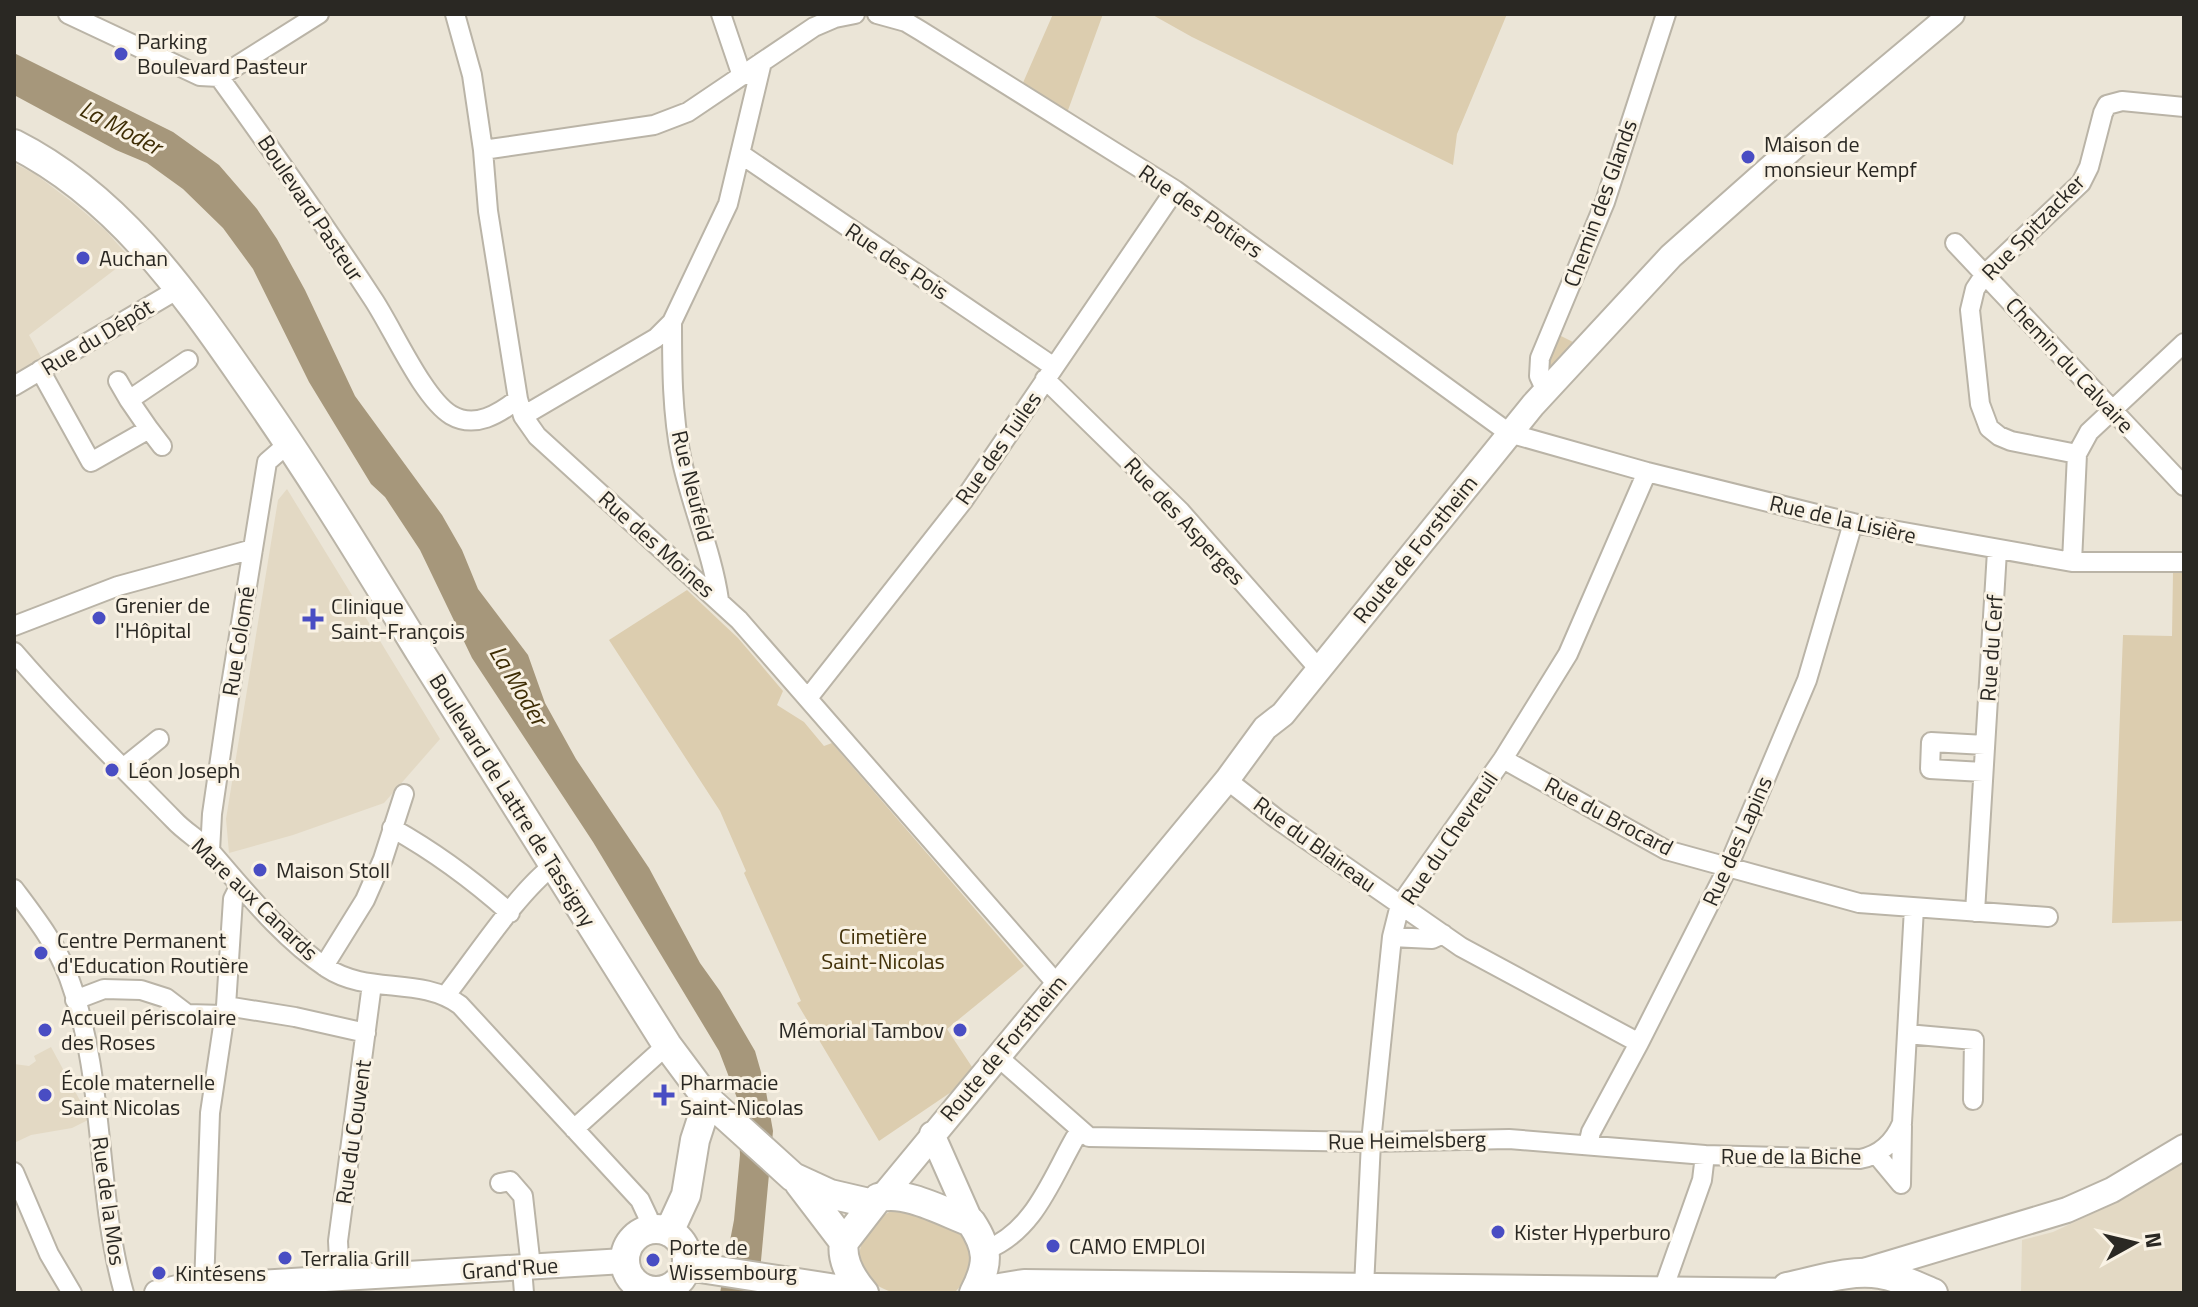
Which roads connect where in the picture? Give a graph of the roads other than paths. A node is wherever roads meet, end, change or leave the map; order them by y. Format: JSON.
{"nodes":[{"id":1,"x":68,"y":14,"type":"edge"},
{"id":2,"x":319,"y":14,"type":"edge"},
{"id":3,"x":455,"y":14,"type":"edge"},
{"id":4,"x":721,"y":14,"type":"edge"},
{"id":5,"x":855,"y":14,"type":"edge"},
{"id":6,"x":877,"y":14,"type":"edge"},
{"id":7,"x":1666,"y":14,"type":"edge"},
{"id":8,"x":1952,"y":14,"type":"edge"},
{"id":9,"x":762,"y":62,"type":"junction"},
{"id":10,"x":742,"y":76,"type":"junction"},
{"id":11,"x":219,"y":77,"type":"junction"},
{"id":12,"x":2184,"y":107,"type":"edge"},
{"id":13,"x":14,"y":144,"type":"edge"},
{"id":14,"x":483,"y":150,"type":"junction"},
{"id":15,"x":742,"y":155,"type":"junction"},
{"id":16,"x":1175,"y":190,"type":"junction"},
{"id":17,"x":1955,"y":243,"type":"dead end"},
{"id":18,"x":1985,"y":274,"type":"junction"},
{"id":19,"x":180,"y":288,"type":"junction"},
{"id":20,"x":672,"y":322,"type":"junction"},
{"id":21,"x":2184,"y":343,"type":"edge"},
{"id":22,"x":188,"y":360,"type":"dead end"},
{"id":23,"x":40,"y":370,"type":"junction"},
{"id":24,"x":1050,"y":373,"type":"junction"},
{"id":25,"x":118,"y":381,"type":"dead end"},
{"id":26,"x":14,"y":386,"type":"edge"},
{"id":27,"x":1546,"y":391,"type":"junction"},
{"id":28,"x":129,"y":400,"type":"junction"},
{"id":29,"x":520,"y":407,"type":"junction"},
{"id":30,"x":2112,"y":410,"type":"junction"},
{"id":31,"x":149,"y":429,"type":"junction"},
{"id":32,"x":1509,"y":433,"type":"junction"},
{"id":33,"x":290,"y":442,"type":"junction"},
{"id":34,"x":162,"y":446,"type":"dead end"},
{"id":35,"x":2077,"y":454,"type":"junction"},
{"id":36,"x":1647,"y":472,"type":"junction"},
{"id":37,"x":2184,"y":486,"type":"edge"},
{"id":38,"x":1853,"y":523,"type":"junction"},
{"id":39,"x":253,"y":549,"type":"junction"},
{"id":40,"x":1997,"y":551,"type":"junction"},
{"id":41,"x":2072,"y":562,"type":"junction"},
{"id":42,"x":2184,"y":562,"type":"edge"},
{"id":43,"x":719,"y":600,"type":"junction"},
{"id":44,"x":14,"y":626,"type":"edge"},
{"id":45,"x":14,"y":652,"type":"edge"},
{"id":46,"x":1318,"y":668,"type":"junction"},
{"id":47,"x":808,"y":698,"type":"junction"},
{"id":48,"x":159,"y":739,"type":"dead end"},
{"id":49,"x":1985,"y":745,"type":"junction"},
{"id":50,"x":1503,"y":759,"type":"junction"},
{"id":51,"x":123,"y":768,"type":"junction"},
{"id":52,"x":1983,"y":772,"type":"junction"},
{"id":53,"x":1227,"y":780,"type":"junction"},
{"id":54,"x":404,"y":794,"type":"dead end"},
{"id":55,"x":392,"y":828,"type":"junction"},
{"id":56,"x":210,"y":851,"type":"junction"},
{"id":57,"x":554,"y":865,"type":"junction"},
{"id":58,"x":1728,"y":867,"type":"junction"},
{"id":59,"x":239,"y":887,"type":"junction"},
{"id":60,"x":14,"y":889,"type":"edge"},
{"id":61,"x":1400,"y":905,"type":"junction"},
{"id":62,"x":1914,"y":908,"type":"junction"},
{"id":63,"x":1975,"y":912,"type":"junction"},
{"id":64,"x":510,"y":913,"type":"junction"},
{"id":65,"x":2048,"y":917,"type":"dead end"},
{"id":66,"x":1443,"y":934,"type":"junction"},
{"id":67,"x":1392,"y":937,"type":"junction"},
{"id":68,"x":324,"y":966,"type":"junction"},
{"id":69,"x":1056,"y":983,"type":"junction"},
{"id":70,"x":372,"y":984,"type":"junction"},
{"id":71,"x":446,"y":995,"type":"junction"},
{"id":72,"x":75,"y":1000,"type":"junction"},
{"id":73,"x":225,"y":1010,"type":"junction"},
{"id":74,"x":366,"y":1033,"type":"junction"},
{"id":75,"x":1907,"y":1034,"type":"junction"},
{"id":76,"x":1639,"y":1043,"type":"junction"},
{"id":77,"x":667,"y":1045,"type":"junction"},
{"id":78,"x":998,"y":1057,"type":"junction"},
{"id":79,"x":1973,"y":1100,"type":"dead end"},
{"id":80,"x":716,"y":1108,"type":"junction"},
{"id":81,"x":1902,"y":1123,"type":"junction"},
{"id":82,"x":574,"y":1129,"type":"junction"},
{"id":83,"x":1083,"y":1133,"type":"junction"},
{"id":84,"x":932,"y":1134,"type":"junction"},
{"id":85,"x":1371,"y":1142,"type":"junction"},
{"id":86,"x":1588,"y":1145,"type":"junction"},
{"id":87,"x":2184,"y":1147,"type":"edge"},
{"id":88,"x":1876,"y":1154,"type":"junction"},
{"id":89,"x":1705,"y":1155,"type":"junction"},
{"id":90,"x":14,"y":1172,"type":"edge"},
{"id":91,"x":796,"y":1180,"type":"junction"},
{"id":92,"x":500,"y":1183,"type":"dead end"},
{"id":93,"x":878,"y":1200,"type":"junction"},
{"id":94,"x":971,"y":1222,"type":"junction"},
{"id":95,"x":659,"y":1231,"type":"junction"},
{"id":96,"x":844,"y":1246,"type":"junction"},
{"id":97,"x":986,"y":1250,"type":"junction"},
{"id":98,"x":624,"y":1261,"type":"junction"},
{"id":99,"x":687,"y":1266,"type":"junction"},
{"id":100,"x":526,"y":1268,"type":"junction"},
{"id":101,"x":1918,"y":1276,"type":"edge"},
{"id":102,"x":796,"y":1283,"type":"junction"},
{"id":103,"x":1849,"y":1283,"type":"edge"},
{"id":104,"x":331,"y":1284,"type":"edge"},
{"id":105,"x":1024,"y":1284,"type":"junction"},
{"id":106,"x":204,"y":1287,"type":"junction"},
{"id":107,"x":1364,"y":1287,"type":"junction"},
{"id":108,"x":1110,"y":1289,"type":"edge"},
{"id":109,"x":1289,"y":1290,"type":"edge"},
{"id":110,"x":1663,"y":1290,"type":"junction"},
{"id":111,"x":171,"y":1291,"type":"edge"},
{"id":112,"x":669,"y":1291,"type":"edge"},
{"id":113,"x":1494,"y":1291,"type":"edge"},
{"id":114,"x":1772,"y":1291,"type":"junction"},
{"id":115,"x":974,"y":1292,"type":"edge"},
{"id":116,"x":72,"y":1293,"type":"edge"},
{"id":117,"x":124,"y":1293,"type":"edge"},
{"id":118,"x":524,"y":1293,"type":"edge"},
{"id":119,"x":863,"y":1293,"type":"edge"},
{"id":120,"x":1807,"y":1293,"type":"edge"}],
"edges":[{"from":1,"to":11,"type":"street"},
{"from":2,"to":11,"type":"street"},
{"from":3,"to":14,"type":"street"},
{"from":4,"to":10,"type":"street"},
{"from":5,"to":9,"type":"street"},
{"from":6,"to":16,"type":"street","name":"Rue des Potiers"},
{"from":7,"to":27,"type":"street","name":"Chemin des Glands"},
{"from":8,"to":27,"type":"street","name":"Route de Forstheim"},
{"from":9,"to":10,"type":"street"},
{"from":9,"to":15,"type":"street","name":"Rue Neufeld"},
{"from":10,"to":14,"type":"street"},
{"from":11,"to":29,"type":"street","name":"Boulevard Pasteur"},
{"from":12,"to":18,"type":"street","name":"Rue Spitzacker"},
{"from":13,"to":19,"type":"main road","name":"Boulevard de Lattre de Tassigny"},
{"from":14,"to":29,"type":"street"},
{"from":15,"to":20,"type":"street","name":"Rue Neufeld"},
{"from":15,"to":24,"type":"street","name":"Rue des Pois"},
{"from":16,"to":24,"type":"street","name":"Rue des Tuiles"},
{"from":16,"to":32,"type":"street","name":"Rue des Potiers"},
{"from":17,"to":18,"type":"street","name":"Chemin du Calvaire"},
{"from":18,"to":30,"type":"street","name":"Chemin du Calvaire"},
{"from":18,"to":35,"type":"street","name":"Rue Spitzacker"},
{"from":19,"to":23,"type":"street","name":"Rue du Dépôt"},
{"from":19,"to":33,"type":"main road","name":"Boulevard de Lattre de Tassigny"},
{"from":20,"to":29,"type":"street","name":"Rue Neufeld"},
{"from":20,"to":43,"type":"street","name":"Rue Neufeld"},
{"from":21,"to":30,"type":"street"},
{"from":22,"to":28,"type":"street"},
{"from":23,"to":26,"type":"street","name":"Rue du Dépôt"},
{"from":23,"to":31,"type":"street"},
{"from":24,"to":46,"type":"street","name":"Rue des Asperges"},
{"from":24,"to":47,"type":"street","name":"Rue des Tuiles"},
{"from":25,"to":28,"type":"street"},
{"from":27,"to":32,"type":"street","name":"Route de Forstheim"},
{"from":28,"to":31,"type":"street"},
{"from":29,"to":43,"type":"street","name":"Rue des Moines"},
{"from":30,"to":35,"type":"street"},
{"from":30,"to":37,"type":"street","name":"Chemin du Calvaire"},
{"from":31,"to":34,"type":"street"},
{"from":32,"to":36,"type":"street","name":"Rue de la Lisière"},
{"from":32,"to":46,"type":"street","name":"Route de Forstheim"},
{"from":33,"to":39,"type":"street","name":"Rue Colomé"},
{"from":33,"to":57,"type":"main road","name":"Boulevard de Lattre de Tassigny"},
{"from":35,"to":41,"type":"street"},
{"from":36,"to":38,"type":"street","name":"Rue de la Lisière"},
{"from":36,"to":50,"type":"street","name":"Rue du Chevreuil"},
{"from":38,"to":40,"type":"street","name":"Rue de la Lisière"},
{"from":38,"to":58,"type":"street","name":"Rue des Lapins"},
{"from":39,"to":44,"type":"street"},
{"from":39,"to":56,"type":"street","name":"Rue Colomé"},
{"from":40,"to":41,"type":"street","name":"Rue de la Lisière"},
{"from":40,"to":49,"type":"street","name":"Rue du Cerf"},
{"from":41,"to":42,"type":"street","name":"Rue de la Lisière"},
{"from":43,"to":47,"type":"street","name":"Rue des Moines"},
{"from":45,"to":51,"type":"street","name":"Mare aux Canards"},
{"from":46,"to":53,"type":"street","name":"Route de Forstheim"},
{"from":47,"to":69,"type":"street","name":"Rue des Moines"},
{"from":48,"to":51,"type":"street"},
{"from":49,"to":52,"type":"street","name":"Rue du Cerf"},
{"from":49,"to":52,"type":"street"},
{"from":50,"to":58,"type":"street","name":"Rue du Brocard"},
{"from":50,"to":61,"type":"street","name":"Rue du Chevreuil"},
{"from":51,"to":56,"type":"street","name":"Mare aux Canards"},
{"from":52,"to":63,"type":"street","name":"Rue du Cerf"},
{"from":53,"to":61,"type":"street","name":"Rue du Blaireau"},
{"from":53,"to":69,"type":"street","name":"Route de Forstheim"},
{"from":54,"to":55,"type":"street"},
{"from":55,"to":64,"type":"street"},
{"from":55,"to":68,"type":"street"},
{"from":56,"to":59,"type":"street","name":"Mare aux Canards"},
{"from":57,"to":64,"type":"street"},
{"from":57,"to":77,"type":"main road","name":"Boulevard de Lattre de Tassigny"},
{"from":58,"to":62,"type":"street","name":"Rue du Brocard"},
{"from":58,"to":76,"type":"street","name":"Rue des Lapins"},
{"from":59,"to":68,"type":"street","name":"Mare aux Canards"},
{"from":59,"to":73,"type":"street"},
{"from":60,"to":72,"type":"street","name":"Rue de la Mos"},
{"from":61,"to":66,"type":"street","name":"Rue du Blaireau"},
{"from":61,"to":67,"type":"street","name":"Rue du Chevreuil"},
{"from":62,"to":63,"type":"street","name":"Rue du Brocard"},
{"from":62,"to":75,"type":"street","name":"Rue de la Biche"},
{"from":63,"to":65,"type":"street","name":"Rue du Brocard"},
{"from":64,"to":71,"type":"street"},
{"from":66,"to":67,"type":"street"},
{"from":66,"to":76,"type":"street","name":"Rue du Blaireau"},
{"from":67,"to":85,"type":"street","name":"Rue du Chevreuil"},
{"from":68,"to":70,"type":"street","name":"Mare aux Canards"},
{"from":69,"to":78,"type":"street","name":"Route de Forstheim"},
{"from":70,"to":71,"type":"street","name":"Mare aux Canards"},
{"from":70,"to":74,"type":"street","name":"Rue du Couvent"},
{"from":71,"to":82,"type":"street"},
{"from":72,"to":73,"type":"street"},
{"from":72,"to":117,"type":"street","name":"Rue de la Mos"},
{"from":73,"to":74,"type":"street"},
{"from":73,"to":106,"type":"street"},
{"from":74,"to":104,"type":"street","name":"Rue du Couvent"},
{"from":75,"to":79,"type":"street"},
{"from":75,"to":81,"type":"street","name":"Rue de la Biche"},
{"from":76,"to":86,"type":"street","name":"Rue des Lapins"},
{"from":77,"to":80,"type":"main road","name":"Boulevard de Lattre de Tassigny"},
{"from":77,"to":82,"type":"street"},
{"from":78,"to":83,"type":"street"},
{"from":78,"to":84,"type":"street","name":"Route de Forstheim"},
{"from":80,"to":91,"type":"main road","name":"Boulevard de Lattre de Tassigny"},
{"from":80,"to":95,"type":"main road"},
{"from":81,"to":88,"type":"street","name":"Rue de la Biche"},
{"from":81,"to":88,"type":"street","name":"Rue de la Biche"},
{"from":82,"to":95,"type":"street"},
{"from":83,"to":85,"type":"street","name":"Rue Heimelsberg"},
{"from":83,"to":97,"type":"street"},
{"from":84,"to":93,"type":"street","name":"Route de Forstheim"},
{"from":84,"to":94,"type":"street","name":"Route de Forstheim"},
{"from":85,"to":86,"type":"street","name":"Rue Heimelsberg"},
{"from":85,"to":107,"type":"street","name":"Rue du Chevreuil"},
{"from":86,"to":89,"type":"street","name":"Rue Heimelsberg"},
{"from":87,"to":101,"type":"street"},
{"from":88,"to":89,"type":"street","name":"Rue de la Biche"},
{"from":89,"to":110,"type":"street"},
{"from":90,"to":116,"type":"street"},
{"from":91,"to":93,"type":"main road"},
{"from":91,"to":96,"type":"main road"},
{"from":92,"to":100,"type":"street"},
{"from":93,"to":94,"type":"main road"},
{"from":93,"to":96,"type":"main road"},
{"from":94,"to":97,"type":"main road"},
{"from":95,"to":98,"type":"main road"},
{"from":95,"to":99,"type":"main road"},
{"from":96,"to":102,"type":"main road"},
{"from":96,"to":119,"type":"main road"},
{"from":97,"to":105,"type":"main road"},
{"from":97,"to":115,"type":"main road"},
{"from":98,"to":100,"type":"street","name":"Grand'Rue"},
{"from":98,"to":112,"type":"main road"},
{"from":99,"to":102,"type":"main road"},
{"from":99,"to":112,"type":"main road"},
{"from":100,"to":104,"type":"street","name":"Grand'Rue"},
{"from":100,"to":118,"type":"street"},
{"from":101,"to":103,"type":"main road"},
{"from":102,"to":119,"type":"main road"},
{"from":103,"to":114,"type":"main road"},
{"from":104,"to":106,"type":"street","name":"Grand'Rue"},
{"from":105,"to":108,"type":"main road"},
{"from":105,"to":115,"type":"main road"},
{"from":106,"to":111,"type":"street","name":"Grand'Rue"},
{"from":107,"to":109,"type":"main road"},
{"from":107,"to":113,"type":"main road"},
{"from":108,"to":109,"type":"main road"},
{"from":110,"to":113,"type":"main road"},
{"from":110,"to":114,"type":"main road"},
{"from":114,"to":120,"type":"main road"}]}
